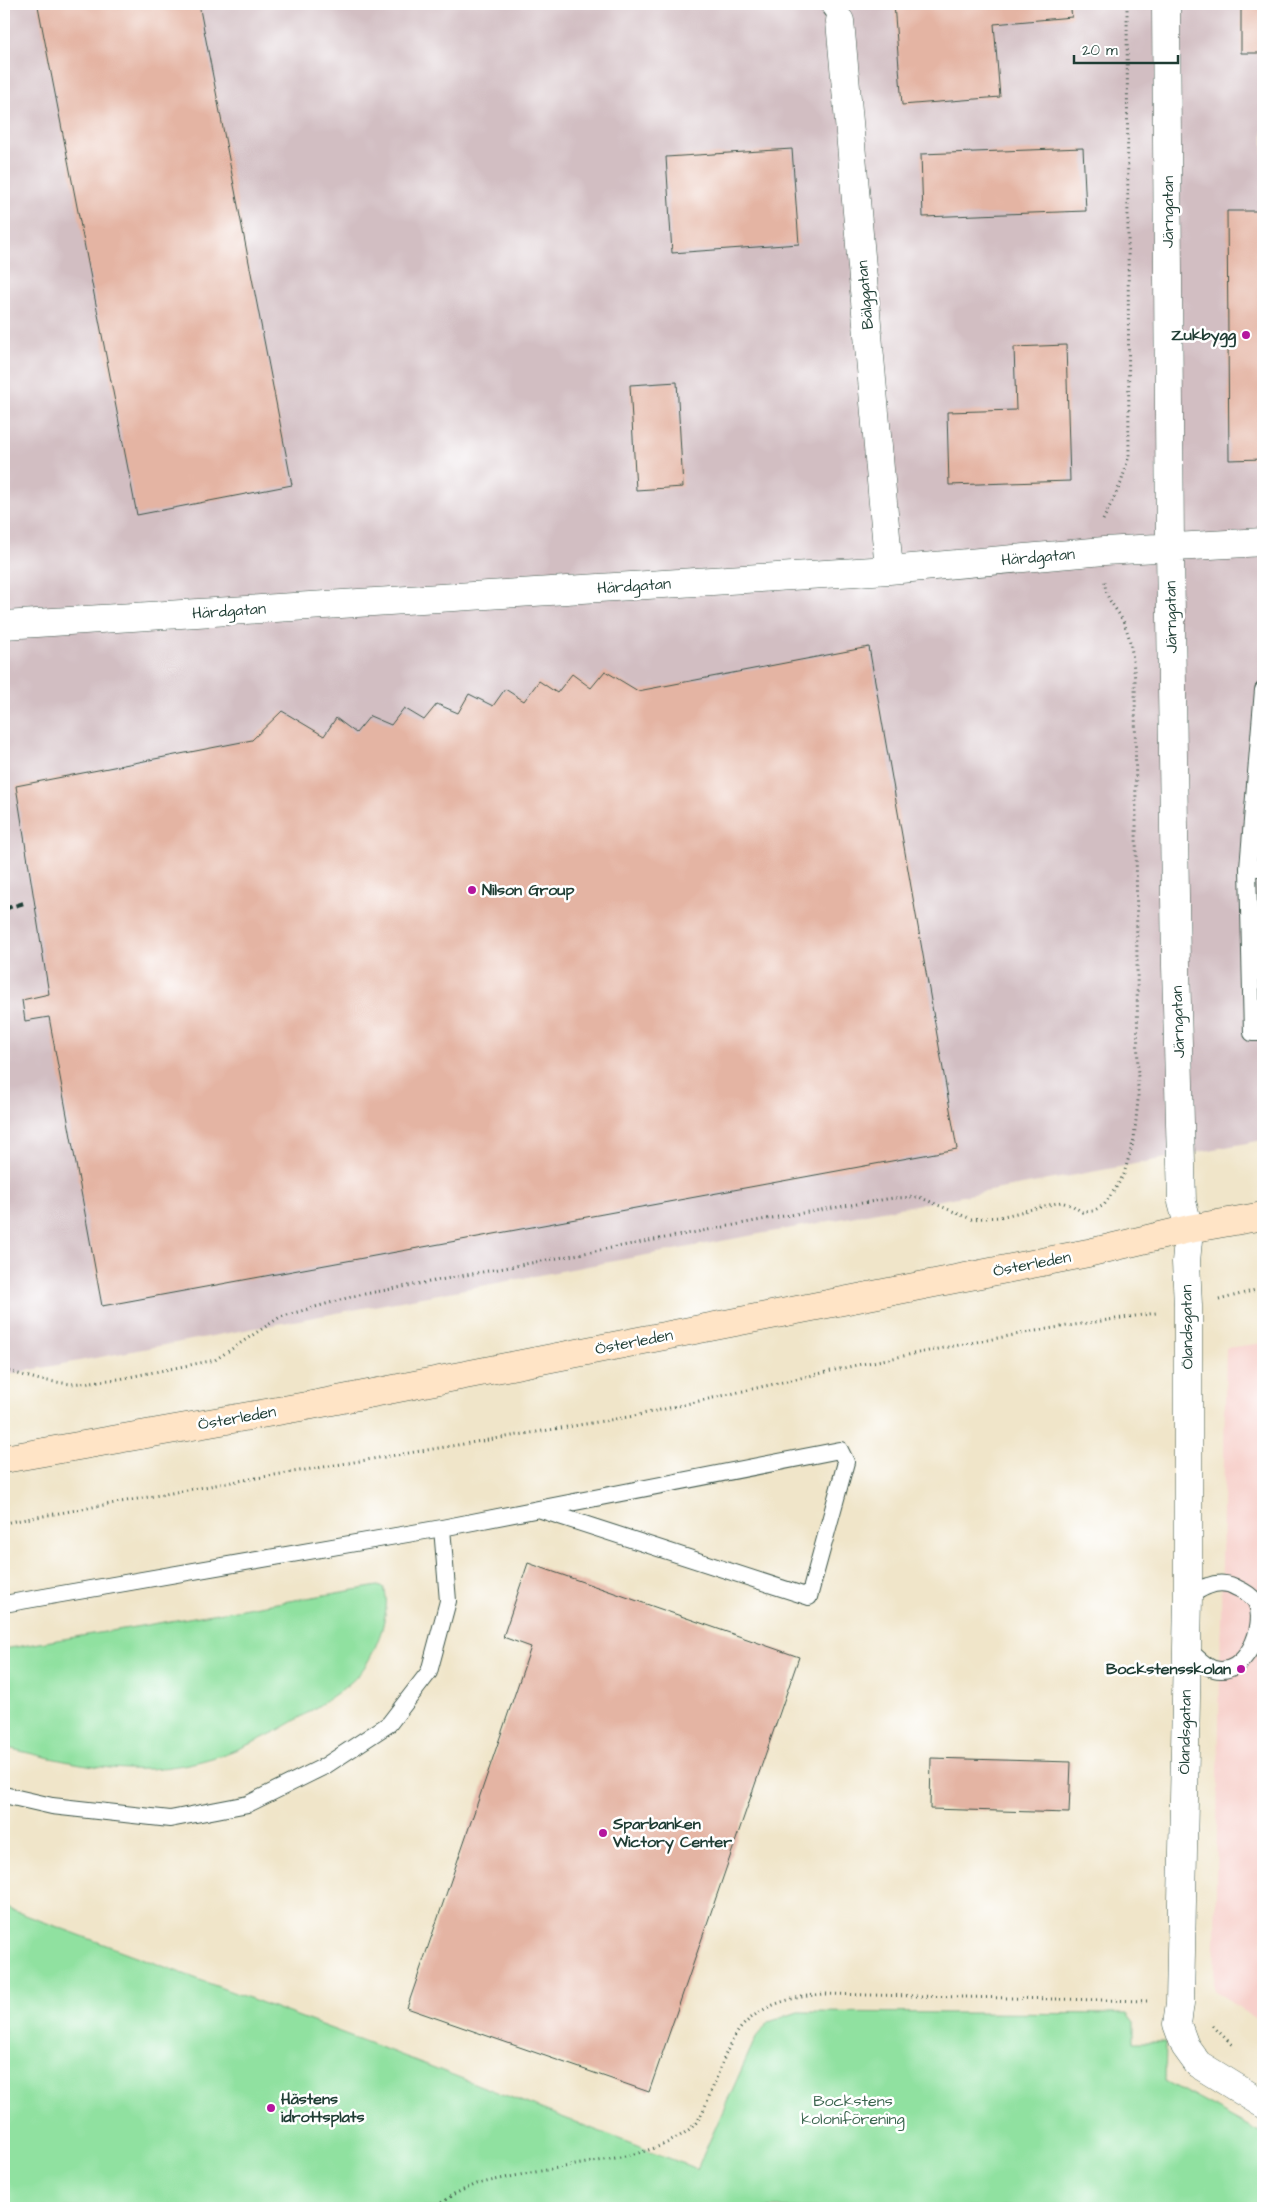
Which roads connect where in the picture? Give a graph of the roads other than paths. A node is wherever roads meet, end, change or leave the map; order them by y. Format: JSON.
{"nodes":[{"id":1,"x":1166,"y":4,"type":"edge"},
{"id":2,"x":834,"y":12,"type":"edge"},
{"id":3,"x":1263,"y":542,"type":"edge"},
{"id":4,"x":1170,"y":547,"type":"junction"},
{"id":5,"x":889,"y":570,"type":"junction"},
{"id":6,"x":4,"y":625,"type":"edge"},
{"id":7,"x":1263,"y":690,"type":"edge"},
{"id":8,"x":1256,"y":868,"type":"edge"},
{"id":9,"x":1263,"y":1033,"type":"edge"},
{"id":10,"x":1263,"y":1216,"type":"edge"},
{"id":11,"x":1189,"y":1229,"type":"junction"},
{"id":12,"x":4,"y":1459,"type":"edge"},
{"id":13,"x":541,"y":1510,"type":"junction"},
{"id":14,"x":442,"y":1528,"type":"junction"},
{"id":15,"x":1188,"y":1597,"type":"junction"},
{"id":16,"x":4,"y":1604,"type":"edge"},
{"id":17,"x":1186,"y":1648,"type":"junction"},
{"id":18,"x":4,"y":1795,"type":"edge"},
{"id":19,"x":1263,"y":2104,"type":"edge"}],
"edges":[{"from":1,"to":4,"type":"street","name":"Järngatan"},
{"from":2,"to":5,"type":"street","name":"Bälggatan"},
{"from":3,"to":4,"type":"street","name":"Härdgatan"},
{"from":4,"to":5,"type":"street","name":"Härdgatan"},
{"from":4,"to":11,"type":"street","name":"Järngatan"},
{"from":5,"to":6,"type":"street","name":"Härdgatan"},
{"from":7,"to":8,"type":"lane"},
{"from":8,"to":9,"type":"lane"},
{"from":10,"to":11,"type":"main road","name":"Österleden"},
{"from":11,"to":12,"type":"main road","name":"Österleden"},
{"from":11,"to":15,"type":"street","name":"Ölandsgatan"},
{"from":13,"to":13,"type":"lane"},
{"from":13,"to":14,"type":"lane"},
{"from":14,"to":16,"type":"lane"},
{"from":14,"to":18,"type":"lane"},
{"from":15,"to":17,"type":"street","name":"Ölandsgatan"},
{"from":15,"to":17,"type":"lane"},
{"from":17,"to":19,"type":"street","name":"Ölandsgatan"}]}
